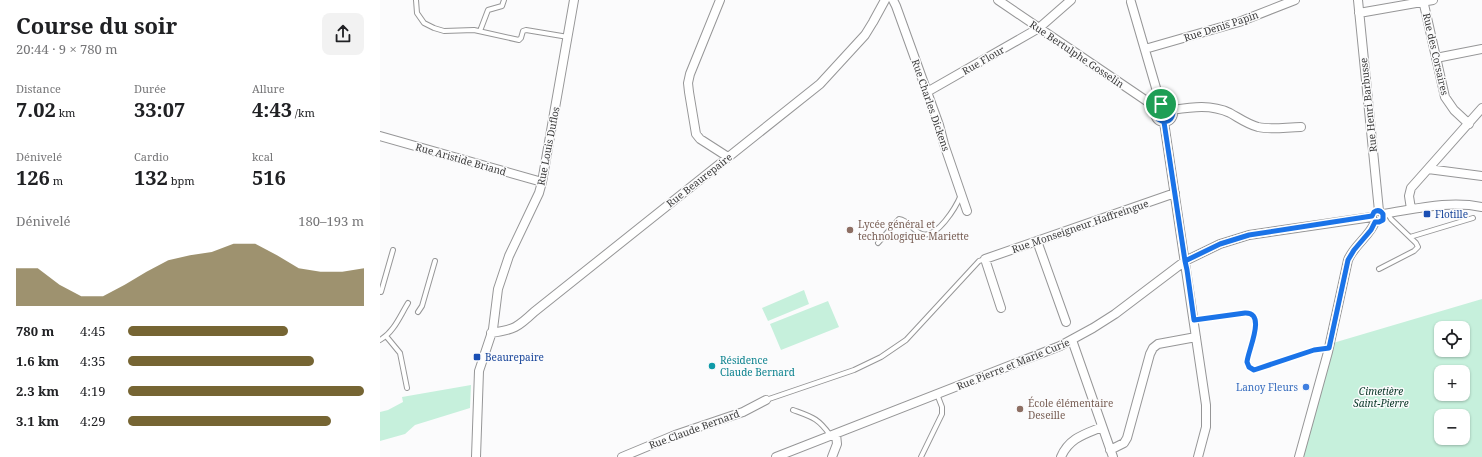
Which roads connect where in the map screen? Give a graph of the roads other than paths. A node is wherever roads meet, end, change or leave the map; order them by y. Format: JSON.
{"nodes":[{"id":1,"x":416,"y":0,"type":"edge"},
{"id":2,"x":504,"y":0,"type":"edge"},
{"id":3,"x":574,"y":0,"type":"edge"},
{"id":4,"x":720,"y":0,"type":"edge"},
{"id":5,"x":885,"y":0,"type":"edge"},
{"id":6,"x":893,"y":0,"type":"edge"},
{"id":7,"x":998,"y":0,"type":"edge"},
{"id":8,"x":1071,"y":0,"type":"edge"},
{"id":9,"x":1295,"y":0,"type":"edge"},
{"id":10,"x":1358,"y":0,"type":"edge"},
{"id":11,"x":1433,"y":0,"type":"edge"},
{"id":12,"x":1423,"y":1,"type":"edge"},
{"id":13,"x":1131,"y":2,"type":"dead end"},
{"id":14,"x":1359,"y":13,"type":"junction"},
{"id":15,"x":1039,"y":28,"type":"junction"},
{"id":16,"x":480,"y":31,"type":"junction"},
{"id":17,"x":568,"y":37,"type":"junction"},
{"id":18,"x":1482,"y":48,"type":"edge"},
{"id":19,"x":1145,"y":49,"type":"junction"},
{"id":20,"x":1436,"y":58,"type":"junction"},
{"id":21,"x":927,"y":92,"type":"junction"},
{"id":22,"x":1159,"y":106,"type":"junction"},
{"id":23,"x":1482,"y":108,"type":"edge"},
{"id":24,"x":1172,"y":110,"type":"junction"},
{"id":25,"x":1164,"y":122,"type":"junction"},
{"id":26,"x":1469,"y":124,"type":"junction"},
{"id":27,"x":1301,"y":127,"type":"dead end"},
{"id":28,"x":380,"y":136,"type":"edge"},
{"id":29,"x":728,"y":158,"type":"junction"},
{"id":30,"x":1428,"y":170,"type":"junction"},
{"id":31,"x":1482,"y":176,"type":"edge"},
{"id":32,"x":542,"y":182,"type":"junction"},
{"id":33,"x":1175,"y":193,"type":"junction"},
{"id":34,"x":961,"y":195,"type":"junction"},
{"id":35,"x":1482,"y":207,"type":"edge"},
{"id":36,"x":1411,"y":209,"type":"junction"},
{"id":37,"x":967,"y":211,"type":"dead end"},
{"id":38,"x":1383,"y":213,"type":"junction"},
{"id":39,"x":1473,"y":218,"type":"dead end"},
{"id":40,"x":1374,"y":219,"type":"junction"},
{"id":41,"x":1410,"y":237,"type":"junction"},
{"id":42,"x":1037,"y":241,"type":"junction"},
{"id":43,"x":878,"y":243,"type":"dead end"},
{"id":44,"x":392,"y":250,"type":"dead end"},
{"id":45,"x":985,"y":259,"type":"junction"},
{"id":46,"x":435,"y":261,"type":"dead end"},
{"id":47,"x":1185,"y":261,"type":"junction"},
{"id":48,"x":1379,"y":269,"type":"dead end"},
{"id":49,"x":381,"y":292,"type":"dead end"},
{"id":50,"x":408,"y":303,"type":"dead end"},
{"id":51,"x":1001,"y":308,"type":"dead end"},
{"id":52,"x":418,"y":312,"type":"dead end"},
{"id":53,"x":1194,"y":320,"type":"junction"},
{"id":54,"x":1066,"y":322,"type":"dead end"},
{"id":55,"x":492,"y":333,"type":"junction"},
{"id":56,"x":386,"y":336,"type":"junction"},
{"id":57,"x":1196,"y":337,"type":"junction"},
{"id":58,"x":380,"y":340,"type":"edge"},
{"id":59,"x":1072,"y":340,"type":"junction"},
{"id":60,"x":1329,"y":348,"type":"junction"},
{"id":61,"x":407,"y":388,"type":"dead end"},
{"id":62,"x":937,"y":394,"type":"junction"},
{"id":63,"x":766,"y":400,"type":"joint"},
{"id":64,"x":793,"y":410,"type":"dead end"},
{"id":65,"x":1102,"y":427,"type":"junction"},
{"id":66,"x":833,"y":435,"type":"junction"},
{"id":67,"x":1112,"y":453,"type":"edge"},
{"id":68,"x":476,"y":457,"type":"edge"},
{"id":69,"x":622,"y":457,"type":"edge"},
{"id":70,"x":776,"y":457,"type":"edge"},
{"id":71,"x":832,"y":457,"type":"edge"},
{"id":72,"x":921,"y":457,"type":"edge"},
{"id":73,"x":1061,"y":457,"type":"edge"},
{"id":74,"x":1198,"y":457,"type":"edge"},
{"id":75,"x":1299,"y":457,"type":"edge"}],
"edges":[{"from":1,"to":16,"type":"lane"},
{"from":2,"to":16,"type":"lane"},
{"from":3,"to":17,"type":"street","name":"Rue Louis Duflos"},
{"from":4,"to":29,"type":"street"},
{"from":5,"to":29,"type":"street","name":"Rue Beaurepaire"},
{"from":6,"to":21,"type":"street","name":"Rue Charles Dickens"},
{"from":7,"to":15,"type":"street","name":"Rue Bertulphe Gosselin"},
{"from":8,"to":15,"type":"street","name":"Rue Flour"},
{"from":9,"to":19,"type":"street","name":"Rue Denis Papin"},
{"from":10,"to":14,"type":"street","name":"Rue Henri Barbusse"},
{"from":11,"to":12,"type":"street"},
{"from":12,"to":14,"type":"street"},
{"from":12,"to":20,"type":"street","name":"Rue des Corsaires"},
{"from":13,"to":19,"type":"street"},
{"from":14,"to":38,"type":"street","name":"Rue Henri Barbusse"},
{"from":15,"to":21,"type":"street","name":"Rue Flour"},
{"from":15,"to":22,"type":"street","name":"Rue Bertulphe Gosselin"},
{"from":16,"to":17,"type":"lane"},
{"from":17,"to":32,"type":"street","name":"Rue Louis Duflos"},
{"from":18,"to":20,"type":"street"},
{"from":19,"to":22,"type":"street"},
{"from":20,"to":26,"type":"street","name":"Rue des Corsaires"},
{"from":21,"to":34,"type":"street","name":"Rue Charles Dickens"},
{"from":22,"to":24,"type":"street"},
{"from":22,"to":25,"type":"street"},
{"from":23,"to":26,"type":"street"},
{"from":24,"to":25,"type":"street"},
{"from":24,"to":27,"type":"street"},
{"from":25,"to":33,"type":"street"},
{"from":26,"to":30,"type":"street"},
{"from":28,"to":32,"type":"street","name":"Rue Aristide Briand"},
{"from":29,"to":55,"type":"street","name":"Rue Beaurepaire"},
{"from":30,"to":31,"type":"street"},
{"from":30,"to":36,"type":"street"},
{"from":32,"to":55,"type":"street","name":"Rue Louis Duflos"},
{"from":33,"to":42,"type":"street","name":"Rue Monseigneur Haffreingue"},
{"from":33,"to":47,"type":"street"},
{"from":34,"to":37,"type":"street","name":"Rue Charles Dickens"},
{"from":34,"to":43,"type":"lane"},
{"from":35,"to":36,"type":"street"},
{"from":36,"to":38,"type":"street"},
{"from":38,"to":40,"type":"street"},
{"from":38,"to":41,"type":"lane"},
{"from":39,"to":41,"type":"lane"},
{"from":40,"to":47,"type":"street","name":"Rue Pierre et Marie Curie"},
{"from":40,"to":60,"type":"street"},
{"from":41,"to":48,"type":"lane"},
{"from":42,"to":45,"type":"street","name":"Rue Monseigneur Haffreingue"},
{"from":42,"to":54,"type":"street"},
{"from":44,"to":49,"type":"lane"},
{"from":45,"to":51,"type":"street"},
{"from":45,"to":63,"type":"lane"},
{"from":46,"to":52,"type":"lane"},
{"from":47,"to":53,"type":"street"},
{"from":47,"to":59,"type":"street","name":"Rue Pierre et Marie Curie"},
{"from":50,"to":56,"type":"lane"},
{"from":53,"to":57,"type":"street"},
{"from":53,"to":60,"type":"lane"},
{"from":55,"to":68,"type":"street","name":"Rue Louis Duflos"},
{"from":56,"to":58,"type":"lane"},
{"from":56,"to":61,"type":"lane"},
{"from":57,"to":67,"type":"street"},
{"from":57,"to":74,"type":"street"},
{"from":59,"to":62,"type":"street","name":"Rue Pierre et Marie Curie"},
{"from":59,"to":65,"type":"street"},
{"from":60,"to":75,"type":"street"},
{"from":62,"to":66,"type":"street","name":"Rue Pierre et Marie Curie"},
{"from":62,"to":72,"type":"lane"},
{"from":63,"to":69,"type":"street","name":"Rue Claude Bernard"},
{"from":64,"to":66,"type":"lane"},
{"from":65,"to":67,"type":"street"},
{"from":65,"to":73,"type":"street"},
{"from":66,"to":70,"type":"street","name":"Rue Pierre et Marie Curie"},
{"from":66,"to":71,"type":"street"}]}
